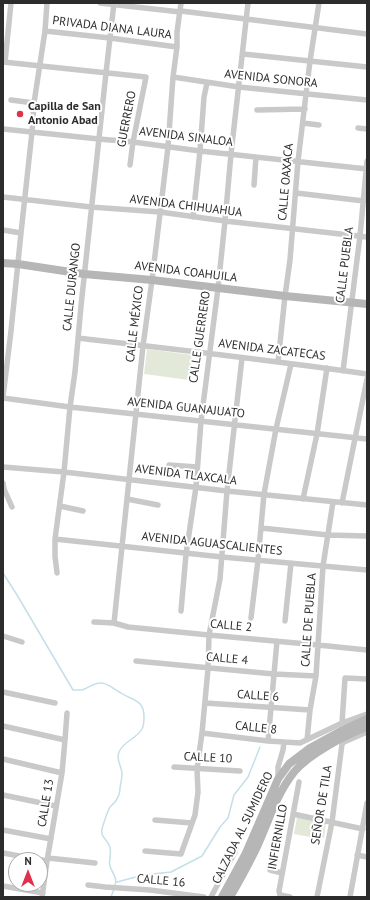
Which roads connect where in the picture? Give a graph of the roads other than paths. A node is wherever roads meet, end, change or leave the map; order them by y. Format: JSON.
{"nodes":[{"id":1,"x":11,"y":3,"type":"edge"},
{"id":2,"x":47,"y":3,"type":"edge"},
{"id":3,"x":100,"y":3,"type":"edge"},
{"id":4,"x":181,"y":3,"type":"edge"},
{"id":5,"x":248,"y":3,"type":"edge"},
{"id":6,"x":319,"y":3,"type":"edge"},
{"id":7,"x":114,"y":4,"type":"edge"},
{"id":8,"x":180,"y":12,"type":"junction"},
{"id":9,"x":246,"y":19,"type":"junction"},
{"id":10,"x":316,"y":27,"type":"junction"},
{"id":11,"x":45,"y":31,"type":"junction"},
{"id":12,"x":367,"y":34,"type":"edge"},
{"id":13,"x":110,"y":38,"type":"junction"},
{"id":14,"x":177,"y":46,"type":"junction"},
{"id":15,"x":243,"y":54,"type":"junction"},
{"id":16,"x":310,"y":61,"type":"junction"},
{"id":17,"x":4,"y":62,"type":"edge"},
{"id":18,"x":40,"y":65,"type":"junction"},
{"id":19,"x":367,"y":67,"type":"edge"},
{"id":20,"x":106,"y":73,"type":"junction"},
{"id":21,"x":174,"y":77,"type":"junction"},
{"id":22,"x":207,"y":83,"type":"junction"},
{"id":23,"x":239,"y":87,"type":"junction"},
{"id":24,"x":306,"y":94,"type":"junction"},
{"id":25,"x":11,"y":100,"type":"dead end"},
{"id":26,"x":367,"y":100,"type":"edge"},
{"id":27,"x":34,"y":103,"type":"junction"},
{"id":28,"x":305,"y":109,"type":"junction"},
{"id":29,"x":257,"y":110,"type":"dead end"},
{"id":30,"x":303,"y":123,"type":"junction"},
{"id":31,"x":319,"y":125,"type":"dead end"},
{"id":32,"x":358,"y":128,"type":"dead end"},
{"id":33,"x":367,"y":128,"type":"edge"},
{"id":34,"x":3,"y":129,"type":"edge"},
{"id":35,"x":32,"y":132,"type":"junction"},
{"id":36,"x":99,"y":140,"type":"junction"},
{"id":37,"x":133,"y":142,"type":"junction"},
{"id":38,"x":168,"y":147,"type":"junction"},
{"id":39,"x":200,"y":151,"type":"junction"},
{"id":40,"x":231,"y":154,"type":"junction"},
{"id":41,"x":256,"y":157,"type":"junction"},
{"id":42,"x":298,"y":161,"type":"junction"},
{"id":43,"x":367,"y":161,"type":"edge"},
{"id":44,"x":130,"y":165,"type":"dead end"},
{"id":45,"x":367,"y":169,"type":"edge"},
{"id":46,"x":254,"y":185,"type":"dead end"},
{"id":47,"x":296,"y":193,"type":"junction"},
{"id":48,"x":3,"y":197,"type":"edge"},
{"id":49,"x":24,"y":200,"type":"junction"},
{"id":50,"x":364,"y":201,"type":"junction"},
{"id":51,"x":91,"y":207,"type":"junction"},
{"id":52,"x":160,"y":212,"type":"junction"},
{"id":53,"x":193,"y":217,"type":"junction"},
{"id":54,"x":225,"y":221,"type":"junction"},
{"id":55,"x":292,"y":229,"type":"junction"},
{"id":56,"x":3,"y":230,"type":"edge"},
{"id":57,"x":21,"y":233,"type":"junction"},
{"id":58,"x":360,"y":236,"type":"junction"},
{"id":59,"x":367,"y":237,"type":"edge"},
{"id":60,"x":3,"y":263,"type":"edge"},
{"id":61,"x":18,"y":264,"type":"junction"},
{"id":62,"x":84,"y":274,"type":"junction"},
{"id":63,"x":152,"y":280,"type":"junction"},
{"id":64,"x":218,"y":288,"type":"junction"},
{"id":65,"x":285,"y":296,"type":"junction"},
{"id":66,"x":351,"y":303,"type":"junction"},
{"id":67,"x":367,"y":304,"type":"edge"},
{"id":68,"x":78,"y":338,"type":"junction"},
{"id":69,"x":143,"y":346,"type":"junction"},
{"id":70,"x":209,"y":354,"type":"junction"},
{"id":71,"x":242,"y":358,"type":"junction"},
{"id":72,"x":278,"y":362,"type":"junction"},
{"id":73,"x":291,"y":364,"type":"junction"},
{"id":74,"x":327,"y":368,"type":"junction"},
{"id":75,"x":343,"y":371,"type":"junction"},
{"id":76,"x":367,"y":374,"type":"edge"},
{"id":77,"x":367,"y":379,"type":"edge"},
{"id":78,"x":3,"y":398,"type":"edge"},
{"id":79,"x":70,"y":406,"type":"junction"},
{"id":80,"x":136,"y":413,"type":"junction"},
{"id":81,"x":200,"y":420,"type":"junction"},
{"id":82,"x":234,"y":424,"type":"junction"},
{"id":83,"x":276,"y":429,"type":"junction"},
{"id":84,"x":317,"y":434,"type":"junction"},
{"id":85,"x":355,"y":438,"type":"junction"},
{"id":86,"x":367,"y":439,"type":"edge"},
{"id":87,"x":169,"y":465,"type":"dead end"},
{"id":88,"x":3,"y":467,"type":"edge"},
{"id":89,"x":197,"y":467,"type":"junction"},
{"id":90,"x":64,"y":472,"type":"junction"},
{"id":91,"x":129,"y":479,"type":"junction"},
{"id":92,"x":3,"y":483,"type":"edge"},
{"id":93,"x":196,"y":487,"type":"junction"},
{"id":94,"x":227,"y":491,"type":"junction"},
{"id":95,"x":264,"y":494,"type":"junction"},
{"id":96,"x":127,"y":499,"type":"junction"},
{"id":97,"x":303,"y":499,"type":"junction"},
{"id":98,"x":333,"y":502,"type":"junction"},
{"id":99,"x":342,"y":503,"type":"junction"},
{"id":100,"x":158,"y":505,"type":"dead end"},
{"id":101,"x":367,"y":505,"type":"edge"},
{"id":102,"x":60,"y":506,"type":"junction"},
{"id":103,"x":12,"y":507,"type":"dead end"},
{"id":104,"x":83,"y":510,"type":"dead end"},
{"id":105,"x":261,"y":528,"type":"junction"},
{"id":106,"x":328,"y":535,"type":"junction"},
{"id":107,"x":365,"y":536,"type":"dead end"},
{"id":108,"x":55,"y":539,"type":"junction"},
{"id":109,"x":122,"y":546,"type":"junction"},
{"id":110,"x":186,"y":554,"type":"junction"},
{"id":111,"x":222,"y":557,"type":"junction"},
{"id":112,"x":258,"y":560,"type":"junction"},
{"id":113,"x":291,"y":563,"type":"junction"},
{"id":114,"x":323,"y":566,"type":"junction"},
{"id":115,"x":367,"y":570,"type":"edge"},
{"id":116,"x":57,"y":573,"type":"dead end"},
{"id":117,"x":182,"y":611,"type":"dead end"},
{"id":118,"x":250,"y":618,"type":"dead end"},
{"id":119,"x":285,"y":621,"type":"dead end"},
{"id":120,"x":94,"y":622,"type":"dead end"},
{"id":121,"x":114,"y":623,"type":"junction"},
{"id":122,"x":209,"y":635,"type":"junction"},
{"id":123,"x":3,"y":636,"type":"edge"},
{"id":124,"x":277,"y":641,"type":"junction"},
{"id":125,"x":22,"y":642,"type":"dead end"},
{"id":126,"x":318,"y":645,"type":"junction"},
{"id":127,"x":367,"y":650,"type":"edge"},
{"id":128,"x":136,"y":661,"type":"dead end"},
{"id":129,"x":208,"y":668,"type":"junction"},
{"id":130,"x":274,"y":674,"type":"junction"},
{"id":131,"x":316,"y":676,"type":"junction"},
{"id":132,"x":367,"y":679,"type":"edge"},
{"id":133,"x":3,"y":692,"type":"edge"},
{"id":134,"x":55,"y":703,"type":"dead end"},
{"id":135,"x":205,"y":703,"type":"junction"},
{"id":136,"x":270,"y":708,"type":"junction"},
{"id":137,"x":310,"y":710,"type":"junction"},
{"id":138,"x":67,"y":713,"type":"dead end"},
{"id":139,"x":367,"y":714,"type":"edge"},
{"id":140,"x":367,"y":720,"type":"edge"},
{"id":141,"x":342,"y":723,"type":"junction"},
{"id":142,"x":3,"y":726,"type":"edge"},
{"id":143,"x":367,"y":727,"type":"edge"},
{"id":144,"x":367,"y":732,"type":"edge"},
{"id":145,"x":202,"y":733,"type":"junction"},
{"id":146,"x":65,"y":740,"type":"junction"},
{"id":147,"x":307,"y":740,"type":"junction"},
{"id":148,"x":268,"y":741,"type":"junction"},
{"id":149,"x":284,"y":742,"type":"junction"},
{"id":150,"x":3,"y":759,"type":"edge"},
{"id":151,"x":174,"y":767,"type":"dead end"},
{"id":152,"x":197,"y":769,"type":"junction"},
{"id":153,"x":240,"y":771,"type":"dead end"},
{"id":154,"x":62,"y":773,"type":"junction"},
{"id":155,"x":278,"y":779,"type":"junction"},
{"id":156,"x":299,"y":782,"type":"dead end"},
{"id":157,"x":3,"y":795,"type":"edge"},
{"id":158,"x":367,"y":802,"type":"edge"},
{"id":159,"x":56,"y":806,"type":"junction"},
{"id":160,"x":293,"y":814,"type":"junction"},
{"id":161,"x":155,"y":820,"type":"dead end"},
{"id":162,"x":332,"y":822,"type":"junction"},
{"id":163,"x":192,"y":823,"type":"junction"},
{"id":164,"x":363,"y":829,"type":"junction"},
{"id":165,"x":3,"y":830,"type":"edge"},
{"id":166,"x":51,"y":839,"type":"junction"},
{"id":167,"x":145,"y":851,"type":"dead end"},
{"id":168,"x":235,"y":852,"type":"dead end"},
{"id":169,"x":357,"y":855,"type":"junction"},
{"id":170,"x":367,"y":857,"type":"edge"},
{"id":171,"x":48,"y":859,"type":"joint"},
{"id":172,"x":95,"y":863,"type":"dead end"},
{"id":173,"x":270,"y":870,"type":"dead end"},
{"id":174,"x":282,"y":873,"type":"junction"},
{"id":175,"x":88,"y":885,"type":"dead end"},
{"id":176,"x":3,"y":886,"type":"edge"},
{"id":177,"x":43,"y":895,"type":"edge"},
{"id":178,"x":285,"y":896,"type":"edge"},
{"id":179,"x":204,"y":897,"type":"edge"},
{"id":180,"x":211,"y":897,"type":"edge"},
{"id":181,"x":222,"y":897,"type":"edge"},
{"id":182,"x":230,"y":897,"type":"edge"},
{"id":183,"x":317,"y":897,"type":"edge"},
{"id":184,"x":350,"y":897,"type":"edge"}],
"edges":[{"from":1,"to":17,"type":"street"},
{"from":2,"to":11,"type":"street"},
{"from":3,"to":7,"type":"street"},
{"from":4,"to":8,"type":"street","name":"CALLE MÉXICO"},
{"from":5,"to":9,"type":"street","name":"CALLE GUERRERO"},
{"from":6,"to":10,"type":"street","name":"CALLE OAXACA"},
{"from":7,"to":8,"type":"street"},
{"from":7,"to":13,"type":"street","name":"CALLE DURANGO"},
{"from":8,"to":9,"type":"street"},
{"from":8,"to":14,"type":"street","name":"CALLE MÉXICO"},
{"from":9,"to":10,"type":"street"},
{"from":9,"to":15,"type":"street","name":"CALLE GUERRERO"},
{"from":10,"to":12,"type":"street"},
{"from":10,"to":16,"type":"street","name":"CALLE OAXACA"},
{"from":11,"to":13,"type":"street","name":"PRIVADA DIANA LAURA"},
{"from":11,"to":18,"type":"street"},
{"from":13,"to":14,"type":"street","name":"PRIVADA DIANA LAURA"},
{"from":13,"to":20,"type":"street","name":"CALLE DURANGO"},
{"from":14,"to":21,"type":"street","name":"CALLE MÉXICO"},
{"from":15,"to":16,"type":"street"},
{"from":15,"to":23,"type":"street","name":"CALLE GUERRERO"},
{"from":16,"to":19,"type":"street"},
{"from":16,"to":24,"type":"street","name":"CALLE OAXACA"},
{"from":17,"to":18,"type":"street"},
{"from":18,"to":20,"type":"street"},
{"from":18,"to":27,"type":"street"},
{"from":20,"to":36,"type":"street","name":"CALLE DURANGO"},
{"from":20,"to":37,"type":"street","name":"GUERRERO"},
{"from":21,"to":22,"type":"street","name":"AVENIDA SONORA"},
{"from":21,"to":38,"type":"street","name":"CALLE MÉXICO"},
{"from":22,"to":23,"type":"street","name":"AVENIDA SONORA"},
{"from":22,"to":39,"type":"street"},
{"from":23,"to":24,"type":"street","name":"AVENIDA SONORA"},
{"from":23,"to":40,"type":"street","name":"CALLE GUERRERO"},
{"from":24,"to":26,"type":"street","name":"AVENIDA SONORA"},
{"from":24,"to":28,"type":"street","name":"CALLE OAXACA"},
{"from":25,"to":27,"type":"street"},
{"from":27,"to":35,"type":"street"},
{"from":28,"to":29,"type":"street"},
{"from":28,"to":30,"type":"street","name":"CALLE OAXACA"},
{"from":30,"to":31,"type":"street"},
{"from":30,"to":42,"type":"street","name":"CALLE OAXACA"},
{"from":32,"to":33,"type":"street"},
{"from":34,"to":35,"type":"street","name":"AVENIDA SINALOA"},
{"from":35,"to":36,"type":"street","name":"AVENIDA SINALOA"},
{"from":35,"to":49,"type":"street"},
{"from":36,"to":37,"type":"street","name":"AVENIDA SINALOA"},
{"from":36,"to":51,"type":"street","name":"CALLE DURANGO"},
{"from":37,"to":38,"type":"street","name":"AVENIDA SINALOA"},
{"from":37,"to":44,"type":"street","name":"GUERRERO"},
{"from":38,"to":39,"type":"street","name":"AVENIDA SINALOA"},
{"from":38,"to":52,"type":"street","name":"CALLE MÉXICO"},
{"from":39,"to":40,"type":"street","name":"AVENIDA SINALOA"},
{"from":39,"to":53,"type":"street"},
{"from":40,"to":41,"type":"street","name":"AVENIDA SINALOA"},
{"from":40,"to":54,"type":"street","name":"CALLE GUERRERO"},
{"from":41,"to":42,"type":"street","name":"AVENIDA SINALOA"},
{"from":41,"to":46,"type":"street"},
{"from":42,"to":45,"type":"street","name":"AVENIDA SINALOA"},
{"from":42,"to":47,"type":"street","name":"CALLE OAXACA"},
{"from":43,"to":45,"type":"street","name":"CALLE PUEBLA"},
{"from":45,"to":50,"type":"street","name":"CALLE PUEBLA"},
{"from":47,"to":50,"type":"street"},
{"from":47,"to":55,"type":"street","name":"CALLE OAXACA"},
{"from":48,"to":49,"type":"street","name":"AVENIDA CHIHUAHUA"},
{"from":49,"to":51,"type":"street","name":"AVENIDA CHIHUAHUA"},
{"from":49,"to":57,"type":"street"},
{"from":50,"to":58,"type":"street","name":"CALLE PUEBLA"},
{"from":51,"to":52,"type":"street","name":"AVENIDA CHIHUAHUA"},
{"from":51,"to":62,"type":"street","name":"CALLE DURANGO"},
{"from":52,"to":53,"type":"street","name":"AVENIDA CHIHUAHUA"},
{"from":52,"to":63,"type":"street","name":"CALLE MÉXICO"},
{"from":53,"to":54,"type":"street","name":"AVENIDA CHIHUAHUA"},
{"from":54,"to":55,"type":"street","name":"AVENIDA CHIHUAHUA"},
{"from":54,"to":64,"type":"street","name":"CALLE GUERRERO"},
{"from":55,"to":58,"type":"street","name":"AVENIDA CHIHUAHUA"},
{"from":55,"to":65,"type":"street","name":"CALLE OAXACA"},
{"from":56,"to":57,"type":"street"},
{"from":57,"to":61,"type":"street"},
{"from":58,"to":59,"type":"street","name":"AVENIDA CHIHUAHUA"},
{"from":58,"to":66,"type":"street","name":"CALLE PUEBLA"},
{"from":60,"to":61,"type":"main road","name":"AVENIDA COAHUILA"},
{"from":61,"to":62,"type":"main road","name":"AVENIDA COAHUILA"},
{"from":61,"to":78,"type":"street"},
{"from":62,"to":63,"type":"main road","name":"AVENIDA COAHUILA"},
{"from":62,"to":68,"type":"street","name":"CALLE DURANGO"},
{"from":63,"to":64,"type":"main road","name":"AVENIDA COAHUILA"},
{"from":63,"to":69,"type":"street","name":"CALLE MÉXICO"},
{"from":64,"to":65,"type":"main road","name":"AVENIDA COAHUILA"},
{"from":64,"to":70,"type":"street","name":"CALLE GUERRERO"},
{"from":65,"to":66,"type":"main road","name":"AVENIDA COAHUILA"},
{"from":65,"to":72,"type":"street","name":"CALLE OAXACA"},
{"from":66,"to":67,"type":"main road","name":"AVENIDA COAHUILA"},
{"from":66,"to":75,"type":"street","name":"CALLE PUEBLA"},
{"from":68,"to":69,"type":"street","name":"AVENIDA ZACATECAS"},
{"from":68,"to":79,"type":"street","name":"CALLE DURANGO"},
{"from":69,"to":70,"type":"street","name":"AVENIDA ZACATECAS"},
{"from":69,"to":80,"type":"street","name":"CALLE MÉXICO"},
{"from":70,"to":71,"type":"street","name":"AVENIDA ZACATECAS"},
{"from":70,"to":81,"type":"street","name":"CALLE GUERRERO"},
{"from":71,"to":72,"type":"street","name":"AVENIDA ZACATECAS"},
{"from":71,"to":82,"type":"street"},
{"from":72,"to":73,"type":"street","name":"AVENIDA ZACATECAS"},
{"from":73,"to":74,"type":"street","name":"AVENIDA ZACATECAS"},
{"from":73,"to":83,"type":"street"},
{"from":74,"to":75,"type":"street","name":"AVENIDA ZACATECAS"},
{"from":74,"to":84,"type":"street"},
{"from":75,"to":76,"type":"street","name":"AVENIDA ZACATECAS"},
{"from":77,"to":85,"type":"street"},
{"from":78,"to":79,"type":"street","name":"AVENIDA GUANAJUATO"},
{"from":79,"to":80,"type":"street","name":"AVENIDA GUANAJUATO"},
{"from":79,"to":90,"type":"street","name":"CALLE DURANGO"},
{"from":80,"to":81,"type":"street","name":"AVENIDA GUANAJUATO"},
{"from":80,"to":91,"type":"street","name":"CALLE MÉXICO"},
{"from":81,"to":82,"type":"street","name":"AVENIDA GUANAJUATO"},
{"from":81,"to":89,"type":"street","name":"CALLE GUERRERO"},
{"from":82,"to":83,"type":"street","name":"AVENIDA GUANAJUATO"},
{"from":82,"to":94,"type":"street"},
{"from":83,"to":84,"type":"street","name":"AVENIDA GUANAJUATO"},
{"from":83,"to":95,"type":"street"},
{"from":84,"to":85,"type":"street","name":"AVENIDA GUANAJUATO"},
{"from":84,"to":97,"type":"street"},
{"from":85,"to":86,"type":"street","name":"AVENIDA GUANAJUATO"},
{"from":85,"to":99,"type":"street"},
{"from":87,"to":89,"type":"street"},
{"from":88,"to":90,"type":"street","name":"AVENIDA TLAXCALA"},
{"from":89,"to":93,"type":"street","name":"CALLE GUERRERO"},
{"from":90,"to":91,"type":"street","name":"AVENIDA TLAXCALA"},
{"from":90,"to":102,"type":"street","name":"CALLE DURANGO"},
{"from":91,"to":93,"type":"street","name":"AVENIDA TLAXCALA"},
{"from":91,"to":96,"type":"street","name":"CALLE MÉXICO"},
{"from":92,"to":103,"type":"street"},
{"from":93,"to":94,"type":"street","name":"AVENIDA TLAXCALA"},
{"from":93,"to":110,"type":"street","name":"CALLE GUERRERO"},
{"from":94,"to":95,"type":"street","name":"AVENIDA TLAXCALA"},
{"from":94,"to":111,"type":"street"},
{"from":95,"to":97,"type":"street","name":"AVENIDA TLAXCALA"},
{"from":95,"to":105,"type":"street"},
{"from":96,"to":100,"type":"street"},
{"from":96,"to":109,"type":"street","name":"CALLE MÉXICO"},
{"from":97,"to":98,"type":"street","name":"AVENIDA TLAXCALA"},
{"from":98,"to":99,"type":"street","name":"AVENIDA TLAXCALA"},
{"from":98,"to":106,"type":"street","name":"CALLE DE PUEBLA"},
{"from":99,"to":101,"type":"street","name":"AVENIDA TLAXCALA"},
{"from":102,"to":104,"type":"street"},
{"from":102,"to":108,"type":"street","name":"CALLE DURANGO"},
{"from":105,"to":106,"type":"street"},
{"from":105,"to":112,"type":"street"},
{"from":106,"to":107,"type":"street"},
{"from":106,"to":114,"type":"street","name":"CALLE DE PUEBLA"},
{"from":108,"to":109,"type":"street","name":"AVENIDA AGUASCALIENTES"},
{"from":108,"to":116,"type":"street","name":"CALLE DURANGO"},
{"from":109,"to":110,"type":"street","name":"AVENIDA AGUASCALIENTES"},
{"from":109,"to":121,"type":"street","name":"CALLE MÉXICO"},
{"from":110,"to":111,"type":"street","name":"AVENIDA AGUASCALIENTES"},
{"from":110,"to":117,"type":"street","name":"CALLE GUERRERO"},
{"from":111,"to":112,"type":"street","name":"AVENIDA AGUASCALIENTES"},
{"from":111,"to":122,"type":"street"},
{"from":112,"to":113,"type":"street","name":"AVENIDA AGUASCALIENTES"},
{"from":112,"to":118,"type":"street"},
{"from":113,"to":114,"type":"street","name":"AVENIDA AGUASCALIENTES"},
{"from":113,"to":119,"type":"street"},
{"from":114,"to":115,"type":"street","name":"AVENIDA AGUASCALIENTES"},
{"from":114,"to":126,"type":"street","name":"CALLE DE PUEBLA"},
{"from":120,"to":121,"type":"street","name":"CALLE 2"},
{"from":121,"to":122,"type":"street","name":"CALLE 2"},
{"from":122,"to":124,"type":"street","name":"CALLE 2"},
{"from":122,"to":129,"type":"street"},
{"from":123,"to":125,"type":"street"},
{"from":124,"to":126,"type":"street","name":"CALLE 2"},
{"from":124,"to":130,"type":"street"},
{"from":126,"to":127,"type":"street","name":"CALLE 2"},
{"from":126,"to":131,"type":"street","name":"CALLE DE PUEBLA"},
{"from":128,"to":129,"type":"street","name":"CALLE 4"},
{"from":129,"to":130,"type":"street","name":"CALLE 4"},
{"from":129,"to":135,"type":"street"},
{"from":130,"to":131,"type":"street","name":"CALLE 4"},
{"from":130,"to":136,"type":"street"},
{"from":131,"to":137,"type":"street","name":"CALLE DE PUEBLA"},
{"from":132,"to":141,"type":"street"},
{"from":133,"to":134,"type":"street"},
{"from":135,"to":136,"type":"street","name":"CALLE 6"},
{"from":135,"to":145,"type":"street"},
{"from":136,"to":137,"type":"street","name":"CALLE 6"},
{"from":136,"to":148,"type":"street"},
{"from":137,"to":147,"type":"street","name":"CALLE DE PUEBLA"},
{"from":138,"to":146,"type":"street","name":"CALLE 13"},
{"from":139,"to":141,"type":"street","name":"CALLE 8"},
{"from":140,"to":155,"type":"main road","name":"CALZADA AL SUMIDERO"},
{"from":141,"to":147,"type":"street","name":"CALLE 8"},
{"from":142,"to":146,"type":"street"},
{"from":143,"to":182,"type":"main road","name":"CALZADA AL SUMIDERO"},
{"from":144,"to":162,"type":"street","name":"SEÑOR DE TILA"},
{"from":145,"to":148,"type":"street","name":"CALLE 8"},
{"from":145,"to":152,"type":"street"},
{"from":146,"to":154,"type":"street","name":"CALLE 13"},
{"from":147,"to":149,"type":"street","name":"CALLE 8"},
{"from":148,"to":149,"type":"street","name":"CALLE 8"},
{"from":149,"to":155,"type":"street"},
{"from":150,"to":154,"type":"street"},
{"from":151,"to":152,"type":"street","name":"CALLE 10"},
{"from":152,"to":153,"type":"street","name":"CALLE 10"},
{"from":152,"to":163,"type":"street"},
{"from":154,"to":159,"type":"street","name":"CALLE 13"},
{"from":155,"to":181,"type":"main road","name":"CALZADA AL SUMIDERO"},
{"from":156,"to":160,"type":"street","name":"INFIERNILLO"},
{"from":157,"to":159,"type":"street"},
{"from":158,"to":164,"type":"street"},
{"from":159,"to":166,"type":"street","name":"CALLE 13"},
{"from":160,"to":162,"type":"street"},
{"from":160,"to":174,"type":"street","name":"INFIERNILLO"},
{"from":161,"to":163,"type":"street"},
{"from":162,"to":164,"type":"street"},
{"from":162,"to":183,"type":"street","name":"SEÑOR DE TILA"},
{"from":163,"to":167,"type":"street"},
{"from":164,"to":169,"type":"street"},
{"from":165,"to":166,"type":"street"},
{"from":166,"to":171,"type":"street","name":"CALLE 13"},
{"from":168,"to":180,"type":"street"},
{"from":169,"to":170,"type":"street"},
{"from":169,"to":184,"type":"street"},
{"from":171,"to":172,"type":"street"},
{"from":173,"to":174,"type":"street"},
{"from":174,"to":178,"type":"street","name":"INFIERNILLO"},
{"from":175,"to":179,"type":"street","name":"CALLE 16"},
{"from":176,"to":177,"type":"street"}]}
